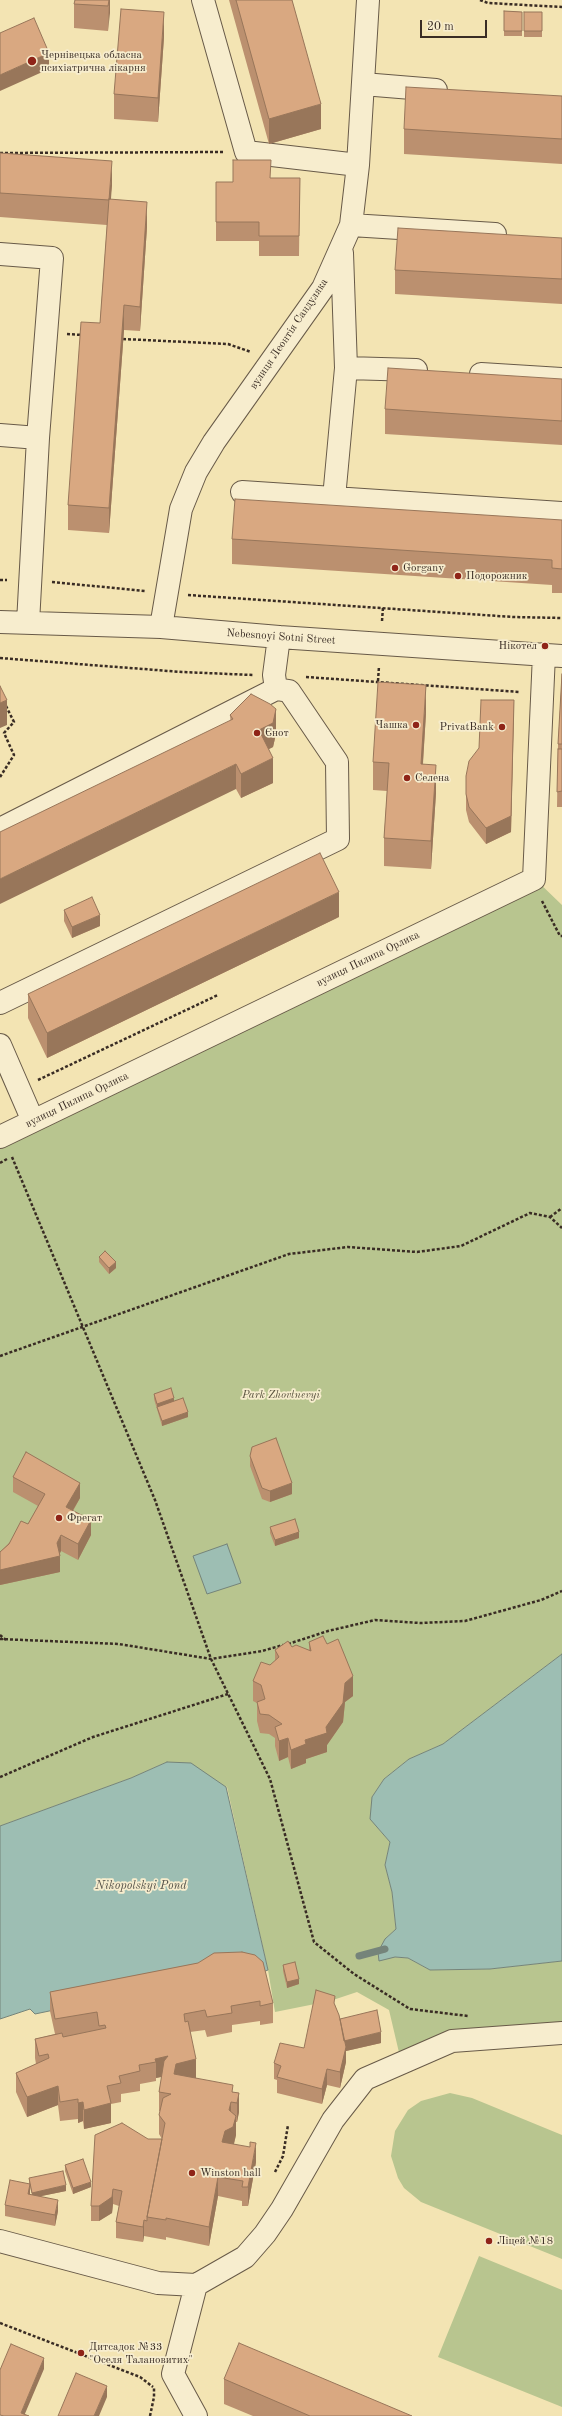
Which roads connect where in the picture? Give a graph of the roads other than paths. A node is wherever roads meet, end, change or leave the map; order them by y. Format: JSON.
{"nodes":[{"id":1,"x":203,"y":0,"type":"edge"},
{"id":2,"x":368,"y":0,"type":"edge"},
{"id":3,"x":363,"y":84,"type":"junction"},
{"id":4,"x":454,"y":91,"type":"edge"},
{"id":5,"x":358,"y":164,"type":"junction"},
{"id":6,"x":351,"y":225,"type":"junction"},
{"id":7,"x":515,"y":235,"type":"edge"},
{"id":8,"x":342,"y":248,"type":"junction"},
{"id":9,"x":0,"y":254,"type":"edge"},
{"id":10,"x":346,"y":368,"type":"junction"},
{"id":11,"x":437,"y":371,"type":"edge"},
{"id":12,"x":460,"y":373,"type":"edge"},
{"id":13,"x":562,"y":379,"type":"edge"},
{"id":14,"x":0,"y":435,"type":"edge"},
{"id":15,"x":38,"y":438,"type":"junction"},
{"id":16,"x":242,"y":492,"type":"dead end"},
{"id":17,"x":334,"y":498,"type":"junction"},
{"id":18,"x":562,"y":513,"type":"edge"},
{"id":19,"x":0,"y":622,"type":"edge"},
{"id":20,"x":28,"y":623,"type":"junction"},
{"id":21,"x":161,"y":627,"type":"junction"},
{"id":22,"x":279,"y":637,"type":"junction"},
{"id":23,"x":553,"y":655,"type":"edge"},
{"id":24,"x":276,"y":689,"type":"junction"},
{"id":25,"x":0,"y":829,"type":"edge"},
{"id":26,"x":0,"y":1003,"type":"edge"},
{"id":27,"x":0,"y":1045,"type":"edge"},
{"id":28,"x":33,"y":1121,"type":"junction"},
{"id":29,"x":1,"y":1136,"type":"edge"},
{"id":30,"x":562,"y":2033,"type":"edge"},
{"id":31,"x":0,"y":2241,"type":"edge"},
{"id":32,"x":196,"y":2286,"type":"junction"},
{"id":33,"x":196,"y":2416,"type":"edge"}],
"edges":[{"from":1,"to":5,"type":"street"},
{"from":2,"to":3,"type":"street","name":"вулиця Леонтія Сандуляка"},
{"from":3,"to":4,"type":"street"},
{"from":3,"to":5,"type":"street","name":"вулиця Леонтія Сандуляка"},
{"from":5,"to":6,"type":"street","name":"вулиця Леонтія Сандуляка"},
{"from":6,"to":7,"type":"street"},
{"from":6,"to":8,"type":"street","name":"вулиця Леонтія Сандуляка"},
{"from":8,"to":10,"type":"street"},
{"from":8,"to":21,"type":"street","name":"вулиця Леонтія Сандуляка"},
{"from":9,"to":15,"type":"street"},
{"from":10,"to":11,"type":"street"},
{"from":10,"to":17,"type":"street"},
{"from":12,"to":13,"type":"street"},
{"from":14,"to":15,"type":"street"},
{"from":15,"to":20,"type":"street"},
{"from":16,"to":17,"type":"street"},
{"from":17,"to":18,"type":"street"},
{"from":19,"to":20,"type":"street","name":"Nebesnoyi Sotni Street"},
{"from":20,"to":21,"type":"street","name":"Nebesnoyi Sotni Street"},
{"from":21,"to":22,"type":"street","name":"Nebesnoyi Sotni Street"},
{"from":22,"to":23,"type":"street","name":"Nebesnoyi Sotni Street"},
{"from":22,"to":24,"type":"street"},
{"from":23,"to":28,"type":"street","name":"вулиця Пилипа Орлика"},
{"from":24,"to":25,"type":"street"},
{"from":24,"to":26,"type":"street"},
{"from":27,"to":28,"type":"street"},
{"from":28,"to":29,"type":"street","name":"вулиця Пилипа Орлика"},
{"from":30,"to":32,"type":"street"},
{"from":31,"to":32,"type":"street"},
{"from":32,"to":33,"type":"street"}]}
